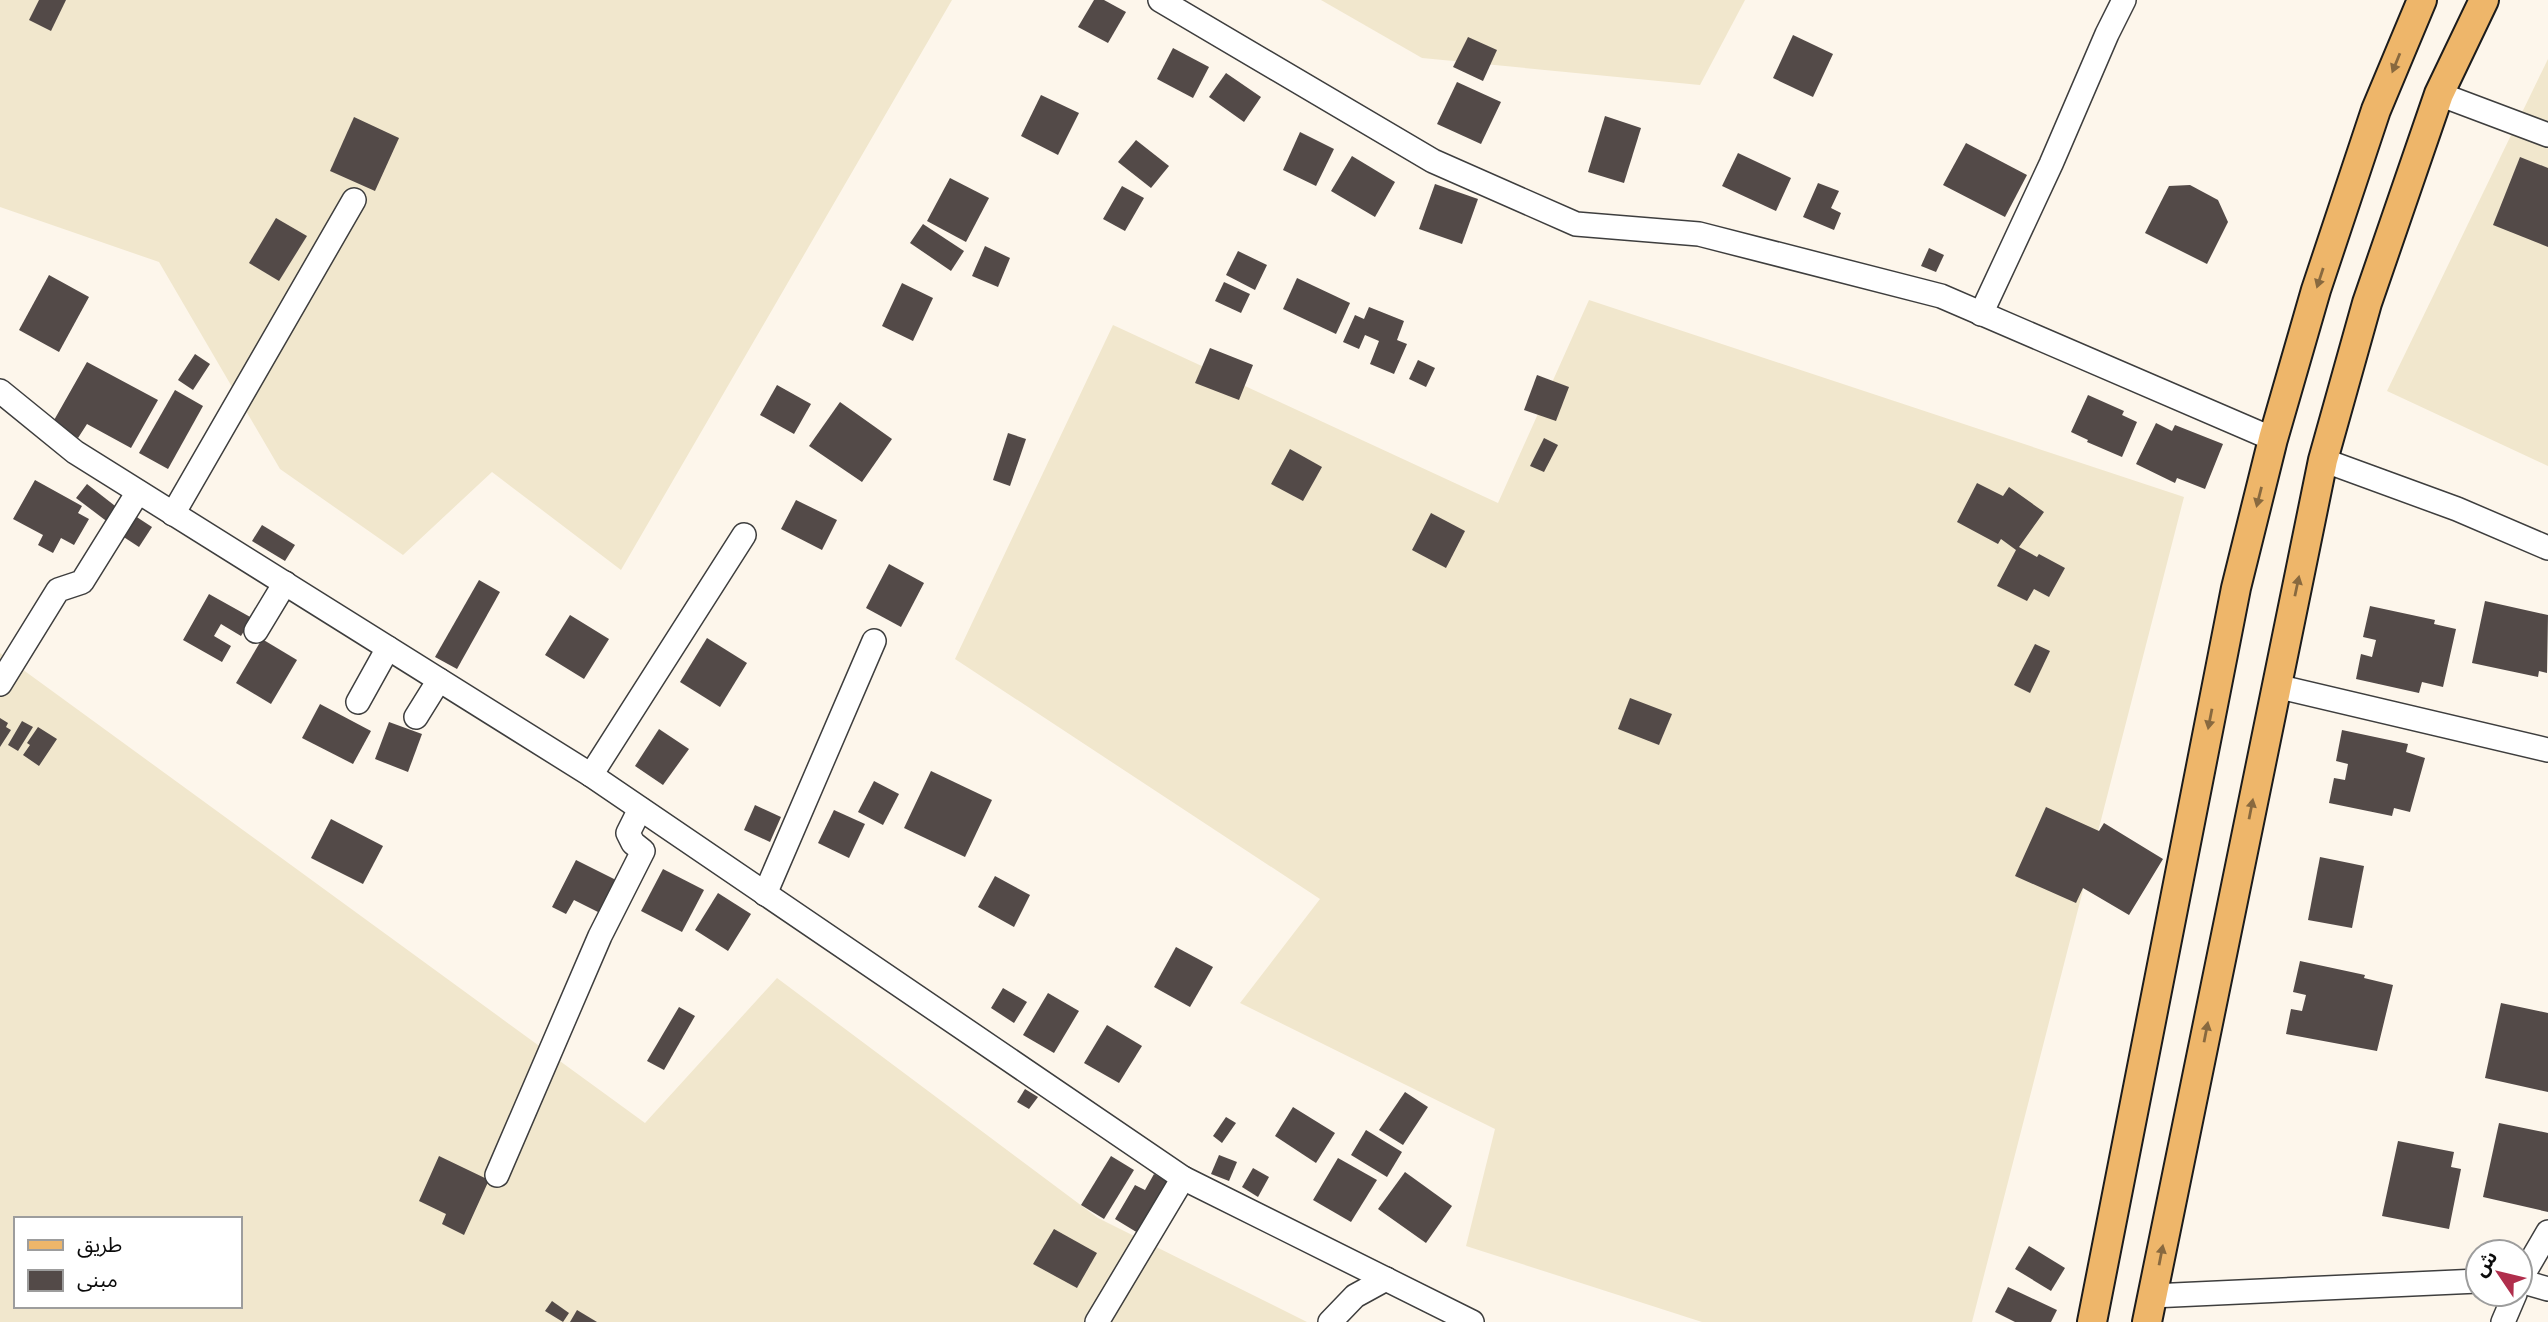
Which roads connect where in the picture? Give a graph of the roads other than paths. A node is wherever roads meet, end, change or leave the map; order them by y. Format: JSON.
{"nodes":[{"id":1,"x":1160,"y":0,"type":"edge"},
{"id":2,"x":2124,"y":0,"type":"edge"},
{"id":3,"x":2422,"y":0,"type":"edge"},
{"id":4,"x":2484,"y":0,"type":"edge"},
{"id":5,"x":2439,"y":94,"type":"junction"},
{"id":6,"x":2548,"y":135,"type":"edge"},
{"id":7,"x":354,"y":200,"type":"dead end"},
{"id":8,"x":1981,"y":314,"type":"junction"},
{"id":9,"x":0,"y":391,"type":"edge"},
{"id":10,"x":2273,"y":439,"type":"junction"},
{"id":11,"x":2323,"y":460,"type":"junction"},
{"id":12,"x":138,"y":492,"type":"junction"},
{"id":13,"x":173,"y":514,"type":"junction"},
{"id":14,"x":744,"y":535,"type":"dead end"},
{"id":15,"x":2548,"y":548,"type":"edge"},
{"id":16,"x":285,"y":583,"type":"junction"},
{"id":17,"x":256,"y":631,"type":"dead end"},
{"id":18,"x":874,"y":642,"type":"dead end"},
{"id":19,"x":388,"y":648,"type":"junction"},
{"id":20,"x":439,"y":680,"type":"junction"},
{"id":21,"x":0,"y":684,"type":"edge"},
{"id":22,"x":2276,"y":686,"type":"junction"},
{"id":23,"x":358,"y":702,"type":"dead end"},
{"id":24,"x":416,"y":717,"type":"dead end"},
{"id":25,"x":2548,"y":750,"type":"edge"},
{"id":26,"x":591,"y":775,"type":"junction"},
{"id":27,"x":640,"y":809,"type":"junction"},
{"id":28,"x":765,"y":894,"type":"junction"},
{"id":29,"x":497,"y":1175,"type":"dead end"},
{"id":30,"x":1182,"y":1178,"type":"junction"},
{"id":31,"x":2548,"y":1232,"type":"edge"},
{"id":32,"x":2534,"y":1256,"type":"edge"},
{"id":33,"x":1385,"y":1279,"type":"junction"},
{"id":34,"x":2464,"y":1281,"type":"edge"},
{"id":35,"x":2150,"y":1309,"type":"edge"},
{"id":36,"x":1097,"y":1322,"type":"edge"},
{"id":37,"x":1330,"y":1322,"type":"edge"},
{"id":38,"x":1472,"y":1322,"type":"edge"},
{"id":39,"x":2092,"y":1322,"type":"edge"}],
"edges":[{"from":1,"to":8,"type":"street"},
{"from":2,"to":8,"type":"street"},
{"from":3,"to":10,"type":"main road","one_way":true},
{"from":4,"to":5,"type":"main road"},
{"from":5,"to":6,"type":"street"},
{"from":5,"to":11,"type":"main road"},
{"from":7,"to":13,"type":"street"},
{"from":8,"to":10,"type":"street"},
{"from":9,"to":12,"type":"street"},
{"from":10,"to":39,"type":"main road","one_way":true},
{"from":11,"to":15,"type":"street"},
{"from":22,"to":11,"type":"main road","one_way":true},
{"from":12,"to":13,"type":"street"},
{"from":12,"to":21,"type":"street"},
{"from":13,"to":16,"type":"street"},
{"from":14,"to":26,"type":"street"},
{"from":16,"to":17,"type":"street"},
{"from":16,"to":19,"type":"street"},
{"from":18,"to":28,"type":"street"},
{"from":19,"to":20,"type":"street"},
{"from":19,"to":23,"type":"street"},
{"from":20,"to":24,"type":"street"},
{"from":20,"to":26,"type":"street"},
{"from":22,"to":25,"type":"street"},
{"from":35,"to":22,"type":"main road","one_way":true},
{"from":26,"to":27,"type":"street"},
{"from":27,"to":28,"type":"street"},
{"from":27,"to":29,"type":"street"},
{"from":28,"to":30,"type":"street"},
{"from":30,"to":33,"type":"street"},
{"from":30,"to":36,"type":"street"},
{"from":31,"to":32,"type":"street"},
{"from":33,"to":37,"type":"street"},
{"from":33,"to":38,"type":"street"},
{"from":34,"to":35,"type":"street"}]}
